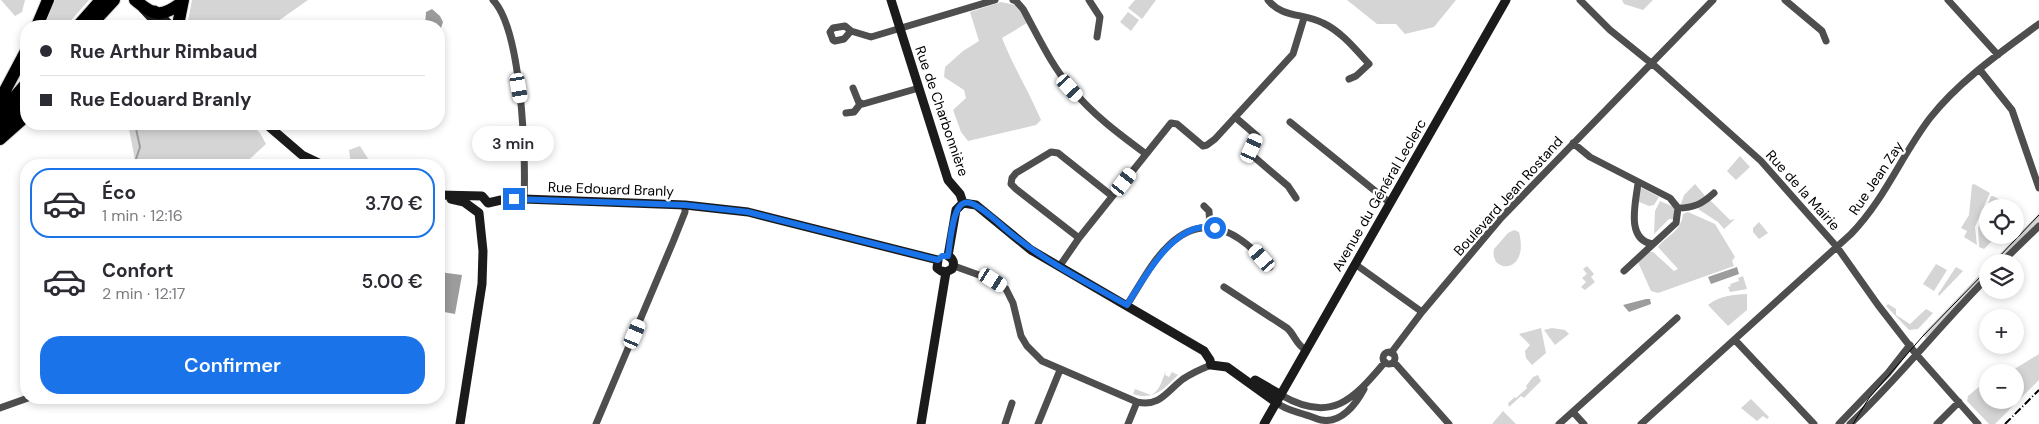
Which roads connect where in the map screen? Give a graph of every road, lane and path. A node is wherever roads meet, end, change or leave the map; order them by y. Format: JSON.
{"nodes":[{"id":1,"x":48,"y":0,"type":"edge"},
{"id":2,"x":135,"y":0,"type":"edge"},
{"id":3,"x":493,"y":0,"type":"edge"},
{"id":4,"x":891,"y":0,"type":"edge"},
{"id":5,"x":995,"y":0,"type":"edge"},
{"id":6,"x":1013,"y":0,"type":"edge"},
{"id":7,"x":1089,"y":0,"type":"edge"},
{"id":8,"x":1268,"y":0,"type":"edge"},
{"id":9,"x":1506,"y":0,"type":"edge"},
{"id":10,"x":1580,"y":0,"type":"edge"},
{"id":11,"x":1785,"y":0,"type":"edge"},
{"id":12,"x":1948,"y":0,"type":"edge"},
{"id":13,"x":109,"y":1,"type":"edge"},
{"id":14,"x":1709,"y":1,"type":"edge"},
{"id":15,"x":182,"y":2,"type":"edge"},
{"id":16,"x":154,"y":16,"type":"edge"},
{"id":17,"x":1304,"y":18,"type":"junction"},
{"id":18,"x":40,"y":20,"type":"edge"},
{"id":19,"x":85,"y":20,"type":"edge"},
{"id":20,"x":95,"y":20,"type":"edge"},
{"id":21,"x":180,"y":20,"type":"edge"},
{"id":22,"x":2039,"y":24,"type":"edge"},
{"id":23,"x":900,"y":30,"type":"junction"},
{"id":24,"x":851,"y":31,"type":"dead end"},
{"id":25,"x":1097,"y":37,"type":"dead end"},
{"id":26,"x":1826,"y":41,"type":"dead end"},
{"id":27,"x":1998,"y":55,"type":"junction"},
{"id":28,"x":20,"y":62,"type":"edge"},
{"id":29,"x":1650,"y":63,"type":"junction"},
{"id":30,"x":1980,"y":70,"type":"junction"},
{"id":31,"x":1349,"y":79,"type":"dead end"},
{"id":32,"x":853,"y":88,"type":"dead end"},
{"id":33,"x":919,"y":88,"type":"junction"},
{"id":34,"x":20,"y":91,"type":"edge"},
{"id":35,"x":0,"y":100,"type":"edge"},
{"id":36,"x":861,"y":103,"type":"junction"},
{"id":37,"x":20,"y":105,"type":"edge"},
{"id":38,"x":846,"y":113,"type":"dead end"},
{"id":39,"x":0,"y":114,"type":"edge"},
{"id":40,"x":1235,"y":117,"type":"junction"},
{"id":41,"x":20,"y":121,"type":"edge"},
{"id":42,"x":1290,"y":122,"type":"dead end"},
{"id":43,"x":0,"y":128,"type":"edge"},
{"id":44,"x":266,"y":130,"type":"edge"},
{"id":45,"x":273,"y":130,"type":"edge"},
{"id":46,"x":0,"y":139,"type":"edge"},
{"id":47,"x":1574,"y":143,"type":"junction"},
{"id":48,"x":1146,"y":154,"type":"junction"},
{"id":49,"x":300,"y":159,"type":"edge"},
{"id":50,"x":310,"y":159,"type":"edge"},
{"id":51,"x":1638,"y":183,"type":"junction"},
{"id":52,"x":2039,"y":188,"type":"edge"},
{"id":53,"x":1714,"y":193,"type":"dead end"},
{"id":54,"x":445,"y":196,"type":"edge"},
{"id":55,"x":477,"y":196,"type":"junction"},
{"id":56,"x":1112,"y":196,"type":"junction"},
{"id":57,"x":445,"y":197,"type":"edge"},
{"id":58,"x":1296,"y":198,"type":"dead end"},
{"id":59,"x":524,"y":199,"type":"junction"},
{"id":60,"x":488,"y":203,"type":"junction"},
{"id":61,"x":963,"y":203,"type":"junction"},
{"id":62,"x":1390,"y":203,"type":"junction"},
{"id":63,"x":685,"y":205,"type":"junction"},
{"id":64,"x":1204,"y":206,"type":"dead end"},
{"id":65,"x":1678,"y":208,"type":"junction"},
{"id":66,"x":475,"y":210,"type":"junction"},
{"id":67,"x":2039,"y":226,"type":"edge"},
{"id":68,"x":1210,"y":227,"type":"junction"},
{"id":69,"x":1079,"y":238,"type":"junction"},
{"id":70,"x":1653,"y":244,"type":"junction"},
{"id":71,"x":1837,"y":247,"type":"junction"},
{"id":72,"x":2010,"y":254,"type":"edge"},
{"id":73,"x":948,"y":256,"type":"junction"},
{"id":74,"x":938,"y":260,"type":"junction"},
{"id":75,"x":1355,"y":264,"type":"junction"},
{"id":76,"x":1059,"y":267,"type":"junction"},
{"id":77,"x":1270,"y":267,"type":"dead end"},
{"id":78,"x":950,"y":269,"type":"junction"},
{"id":79,"x":1624,"y":271,"type":"dead end"},
{"id":80,"x":1224,"y":287,"type":"dead end"},
{"id":81,"x":1979,"y":287,"type":"edge"},
{"id":82,"x":1127,"y":305,"type":"junction"},
{"id":83,"x":1422,"y":312,"type":"junction"},
{"id":84,"x":1677,"y":318,"type":"dead end"},
{"id":85,"x":1735,"y":340,"type":"junction"},
{"id":86,"x":1910,"y":345,"type":"junction"},
{"id":87,"x":1306,"y":350,"type":"junction"},
{"id":88,"x":1391,"y":353,"type":"junction"},
{"id":89,"x":1916,"y":354,"type":"junction"},
{"id":90,"x":1211,"y":362,"type":"junction"},
{"id":91,"x":1385,"y":362,"type":"junction"},
{"id":92,"x":1394,"y":362,"type":"junction"},
{"id":93,"x":1060,"y":370,"type":"junction"},
{"id":94,"x":1366,"y":384,"type":"junction"},
{"id":95,"x":1279,"y":399,"type":"junction"},
{"id":96,"x":20,"y":401,"type":"edge"},
{"id":97,"x":1137,"y":402,"type":"junction"},
{"id":98,"x":1959,"y":402,"type":"junction"},
{"id":99,"x":1012,"y":403,"type":"dead end"},
{"id":100,"x":0,"y":408,"type":"edge"},
{"id":101,"x":1328,"y":408,"type":"junction"},
{"id":102,"x":1573,"y":412,"type":"junction"},
{"id":103,"x":1330,"y":422,"type":"edge"},
{"id":104,"x":460,"y":424,"type":"edge"},
{"id":105,"x":596,"y":424,"type":"edge"},
{"id":106,"x":920,"y":424,"type":"edge"},
{"id":107,"x":1005,"y":424,"type":"edge"},
{"id":108,"x":1038,"y":424,"type":"edge"},
{"id":109,"x":1128,"y":424,"type":"edge"},
{"id":110,"x":1264,"y":424,"type":"edge"},
{"id":111,"x":1449,"y":424,"type":"edge"},
{"id":112,"x":1559,"y":424,"type":"edge"},
{"id":113,"x":1584,"y":424,"type":"edge"},
{"id":114,"x":1641,"y":424,"type":"edge"},
{"id":115,"x":1814,"y":424,"type":"edge"},
{"id":116,"x":1839,"y":424,"type":"edge"},
{"id":117,"x":1850,"y":424,"type":"edge"},
{"id":118,"x":1937,"y":424,"type":"edge"},
{"id":119,"x":1978,"y":424,"type":"edge"}],
"edges":[{"from":1,"to":18,"type":"highway"},
{"from":2,"to":16,"type":"highway"},
{"from":3,"to":59,"type":"street"},
{"from":4,"to":23,"type":"street","name":"Rue de Charbonnière"},
{"from":5,"to":23,"type":"street"},
{"from":6,"to":48,"type":"street"},
{"from":7,"to":25,"type":"street"},
{"from":8,"to":17,"type":"street"},
{"from":9,"to":62,"type":"street","name":"Avenue du Général Leclerc"},
{"from":10,"to":29,"type":"street","name":"Rue de la Mairie"},
{"from":11,"to":26,"type":"street"},
{"from":12,"to":27,"type":"street"},
{"from":13,"to":19,"type":"highway"},
{"from":13,"to":20,"type":"highway"},
{"from":14,"to":29,"type":"street","name":"Boulevard Jean Rostand"},
{"from":15,"to":16,"type":"highway"},
{"from":15,"to":21,"type":"highway"},
{"from":17,"to":31,"type":"street"},
{"from":17,"to":40,"type":"street"},
{"from":22,"to":27,"type":"street","name":"Rue Jean Zay"},
{"from":23,"to":24,"type":"street"},
{"from":23,"to":33,"type":"street","name":"Rue de Charbonnière"},
{"from":27,"to":30,"type":"street","name":"Rue Jean Zay"},
{"from":28,"to":35,"type":"highway"},
{"from":29,"to":47,"type":"street","name":"Boulevard Jean Rostand"},
{"from":29,"to":71,"type":"street","name":"Rue de la Mairie"},
{"from":30,"to":52,"type":"street"},
{"from":30,"to":71,"type":"street","name":"Rue Jean Zay"},
{"from":32,"to":36,"type":"street"},
{"from":33,"to":36,"type":"street"},
{"from":33,"to":61,"type":"street","name":"Rue de Charbonnière"},
{"from":34,"to":39,"type":"highway"},
{"from":36,"to":38,"type":"street"},
{"from":37,"to":43,"type":"highway"},
{"from":40,"to":48,"type":"street"},
{"from":40,"to":58,"type":"street"},
{"from":41,"to":46,"type":"highway"},
{"from":42,"to":62,"type":"street"},
{"from":44,"to":49,"type":"street"},
{"from":45,"to":50,"type":"street"},
{"from":47,"to":51,"type":"street"},
{"from":47,"to":83,"type":"street","name":"Boulevard Jean Rostand"},
{"from":48,"to":56,"type":"street"},
{"from":51,"to":65,"type":"street"},
{"from":51,"to":70,"type":"street"},
{"from":53,"to":65,"type":"street"},
{"from":54,"to":55,"type":"street"},
{"from":55,"to":60,"type":"street"},
{"from":55,"to":66,"type":"street"},
{"from":56,"to":69,"type":"street"},
{"from":56,"to":69,"type":"street"},
{"from":57,"to":66,"type":"street"},
{"from":59,"to":60,"type":"street","name":"Rue Edouard Branly"},
{"from":59,"to":63,"type":"street","name":"Rue Edouard Branly"},
{"from":60,"to":66,"type":"street"},
{"from":61,"to":73,"type":"street"},
{"from":61,"to":76,"type":"street"},
{"from":62,"to":75,"type":"street","name":"Avenue du Général Leclerc"},
{"from":63,"to":74,"type":"street","name":"Rue Edouard Branly"},
{"from":63,"to":105,"type":"street"},
{"from":64,"to":68,"type":"street"},
{"from":65,"to":70,"type":"street"},
{"from":66,"to":104,"type":"street"},
{"from":67,"to":72,"type":"street"},
{"from":68,"to":77,"type":"street"},
{"from":68,"to":82,"type":"street"},
{"from":69,"to":76,"type":"street"},
{"from":70,"to":79,"type":"street"},
{"from":71,"to":85,"type":"street","name":"Rue Jean Zay"},
{"from":71,"to":86,"type":"street","name":"Rue de la Mairie"},
{"from":73,"to":74,"type":"street"},
{"from":73,"to":78,"type":"street"},
{"from":74,"to":78,"type":"street"},
{"from":75,"to":83,"type":"street"},
{"from":75,"to":87,"type":"street","name":"Avenue du Général Leclerc"},
{"from":76,"to":82,"type":"street"},
{"from":78,"to":93,"type":"street"},
{"from":78,"to":106,"type":"street"},
{"from":80,"to":87,"type":"street"},
{"from":81,"to":89,"type":"street"},
{"from":82,"to":90,"type":"street"},
{"from":83,"to":88,"type":"street","name":"Boulevard Jean Rostand"},
{"from":84,"to":102,"type":"street"},
{"from":85,"to":114,"type":"street","name":"Rue Jean Zay"},
{"from":85,"to":115,"type":"street"},
{"from":86,"to":89,"type":"street","name":"Rue de la Mairie"},
{"from":86,"to":116,"type":"street"},
{"from":87,"to":95,"type":"street","name":"Avenue du Général Leclerc"},
{"from":88,"to":91,"type":"street"},
{"from":88,"to":92,"type":"street"},
{"from":89,"to":98,"type":"street","name":"Rue de la Mairie"},
{"from":89,"to":117,"type":"street"},
{"from":90,"to":95,"type":"street"},
{"from":90,"to":97,"type":"street"},
{"from":91,"to":92,"type":"street"},
{"from":91,"to":94,"type":"street"},
{"from":92,"to":111,"type":"street"},
{"from":93,"to":97,"type":"street"},
{"from":93,"to":108,"type":"street"},
{"from":94,"to":101,"type":"street"},
{"from":94,"to":103,"type":"street"},
{"from":95,"to":101,"type":"street"},
{"from":95,"to":103,"type":"street"},
{"from":95,"to":110,"type":"street","name":"Avenue du Général Leclerc"},
{"from":96,"to":100,"type":"street"},
{"from":97,"to":109,"type":"street"},
{"from":98,"to":118,"type":"street"},
{"from":98,"to":119,"type":"street","name":"Rue de la Mairie"},
{"from":99,"to":107,"type":"street"},
{"from":101,"to":103,"type":"street"},
{"from":102,"to":112,"type":"street"},
{"from":102,"to":113,"type":"street"}]}
